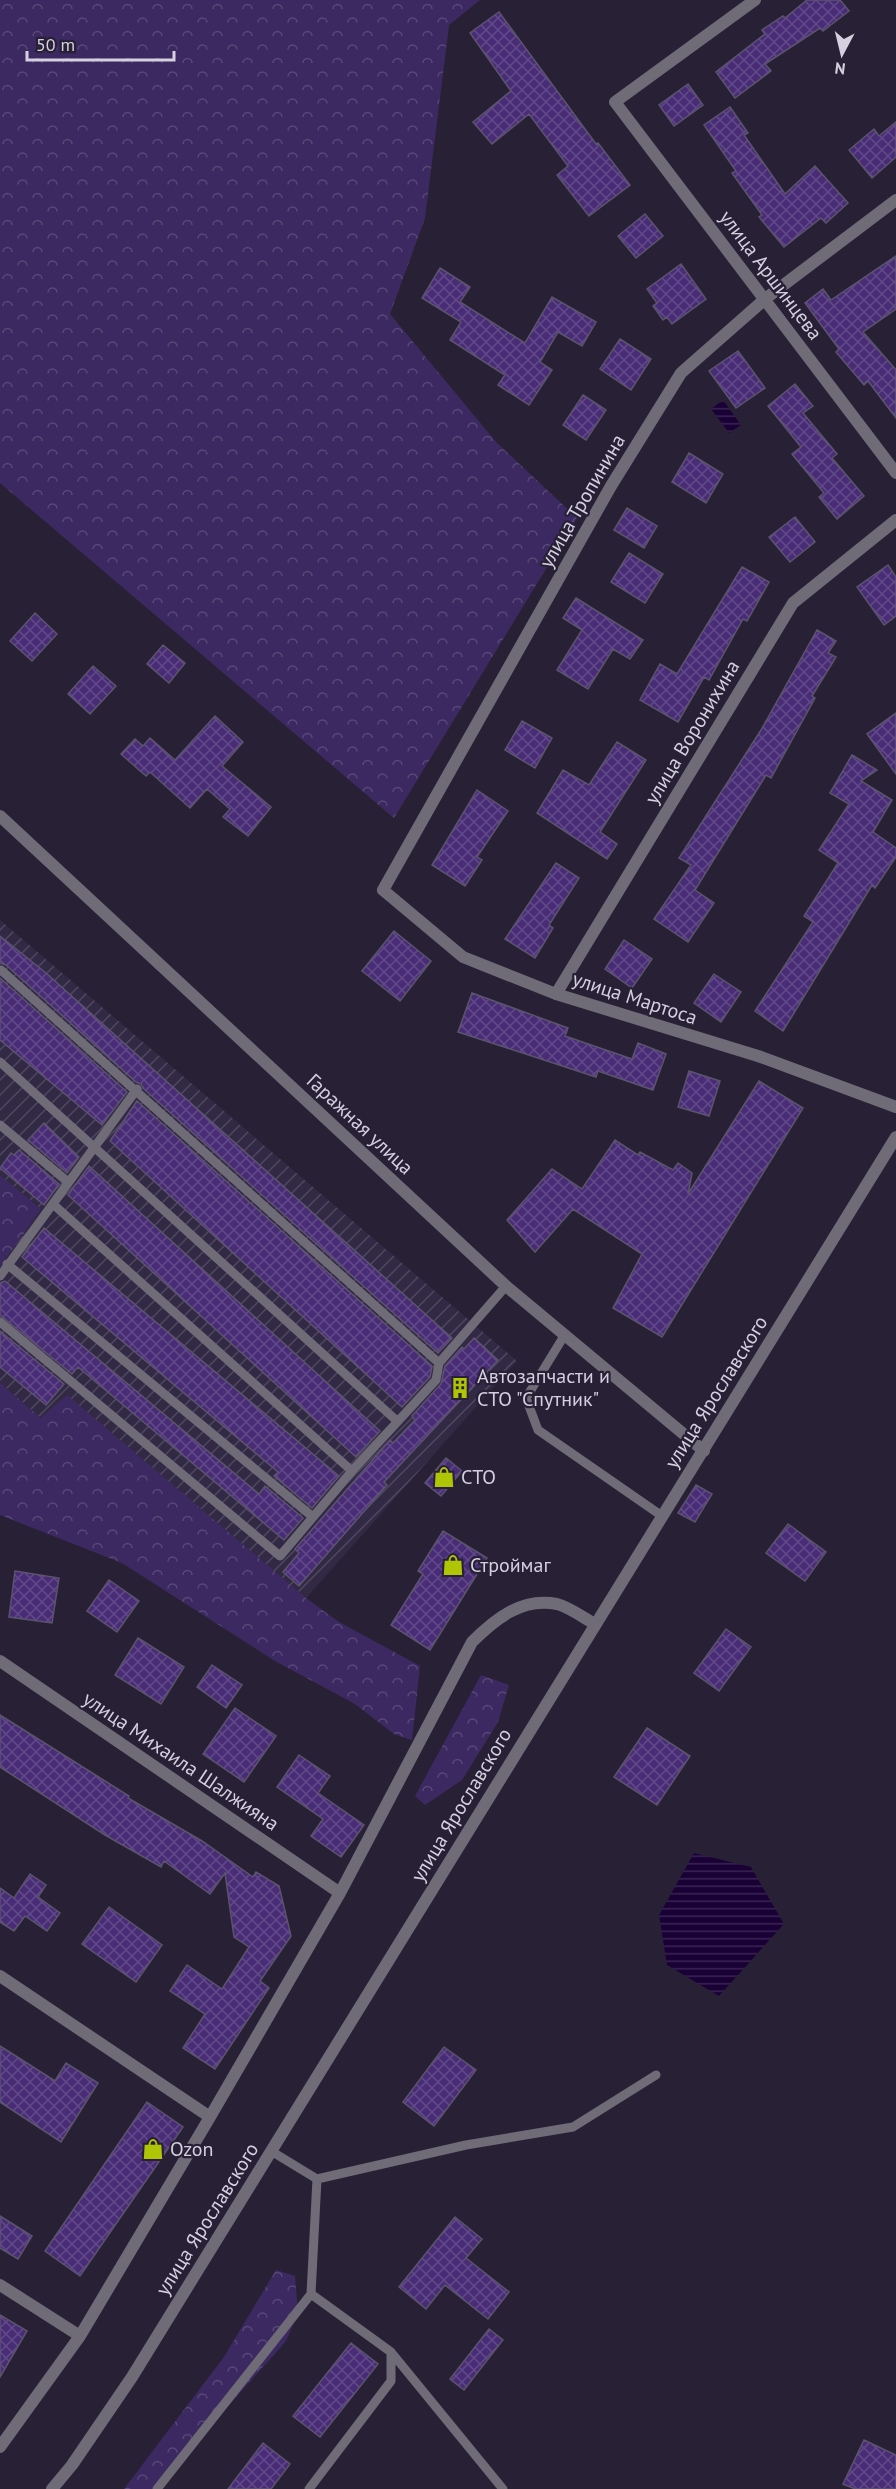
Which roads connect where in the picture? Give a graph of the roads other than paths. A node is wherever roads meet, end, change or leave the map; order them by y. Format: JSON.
{"nodes":[{"id":1,"x":755,"y":0,"type":"edge"},
{"id":2,"x":896,"y":200,"type":"edge"},
{"id":3,"x":765,"y":299,"type":"junction"},
{"id":4,"x":896,"y":473,"type":"edge"},
{"id":5,"x":896,"y":520,"type":"edge"},
{"id":6,"x":0,"y":816,"type":"edge"},
{"id":7,"x":383,"y":890,"type":"joint"},
{"id":8,"x":1,"y":970,"type":"edge"},
{"id":9,"x":556,"y":994,"type":"junction"},
{"id":10,"x":0,"y":1062,"type":"edge"},
{"id":11,"x":137,"y":1089,"type":"junction"},
{"id":12,"x":896,"y":1107,"type":"edge"},
{"id":13,"x":0,"y":1125,"type":"edge"},
{"id":14,"x":896,"y":1137,"type":"edge"},
{"id":15,"x":94,"y":1147,"type":"junction"},
{"id":16,"x":68,"y":1182,"type":"junction"},
{"id":17,"x":54,"y":1205,"type":"junction"},
{"id":18,"x":7,"y":1264,"type":"junction"},
{"id":19,"x":0,"y":1276,"type":"edge"},
{"id":20,"x":506,"y":1286,"type":"junction"},
{"id":21,"x":0,"y":1322,"type":"edge"},
{"id":22,"x":564,"y":1336,"type":"junction"},
{"id":23,"x":439,"y":1363,"type":"junction"},
{"id":24,"x":397,"y":1421,"type":"junction"},
{"id":25,"x":704,"y":1451,"type":"junction"},
{"id":26,"x":352,"y":1471,"type":"junction"},
{"id":27,"x":662,"y":1516,"type":"junction"},
{"id":28,"x":313,"y":1517,"type":"junction"},
{"id":29,"x":594,"y":1624,"type":"junction"},
{"id":30,"x":0,"y":1660,"type":"edge"},
{"id":31,"x":340,"y":1893,"type":"junction"},
{"id":32,"x":0,"y":1976,"type":"edge"},
{"id":33,"x":656,"y":2075,"type":"dead end"},
{"id":34,"x":210,"y":2117,"type":"junction"},
{"id":35,"x":272,"y":2151,"type":"junction"},
{"id":36,"x":317,"y":2179,"type":"junction"},
{"id":37,"x":0,"y":2285,"type":"edge"},
{"id":38,"x":312,"y":2294,"type":"junction"},
{"id":39,"x":80,"y":2336,"type":"junction"},
{"id":40,"x":391,"y":2352,"type":"junction"},
{"id":41,"x":0,"y":2447,"type":"edge"},
{"id":42,"x":52,"y":2489,"type":"edge"},
{"id":43,"x":157,"y":2489,"type":"edge"},
{"id":44,"x":309,"y":2489,"type":"edge"},
{"id":45,"x":502,"y":2489,"type":"edge"}],
"edges":[{"from":1,"to":3,"type":"street","name":"улица Аршинцева"},
{"from":2,"to":3,"type":"street","name":"улица Тропинина"},
{"from":3,"to":4,"type":"street","name":"улица Аршинцева"},
{"from":3,"to":7,"type":"street","name":"улица Тропинина"},
{"from":5,"to":9,"type":"street","name":"улица Воронихина"},
{"from":6,"to":20,"type":"street","name":"Гаражная улица"},
{"from":7,"to":9,"type":"street","name":"улица Мартоса"},
{"from":8,"to":11,"type":"lane"},
{"from":9,"to":12,"type":"street","name":"улица Мартоса"},
{"from":10,"to":15,"type":"lane"},
{"from":11,"to":15,"type":"lane"},
{"from":11,"to":23,"type":"lane"},
{"from":13,"to":16,"type":"lane"},
{"from":14,"to":25,"type":"street","name":"улица Ярославского"},
{"from":15,"to":16,"type":"lane"},
{"from":15,"to":24,"type":"lane"},
{"from":16,"to":17,"type":"lane"},
{"from":17,"to":18,"type":"lane"},
{"from":17,"to":26,"type":"lane"},
{"from":18,"to":19,"type":"lane"},
{"from":18,"to":28,"type":"lane"},
{"from":20,"to":22,"type":"street","name":"Гаражная улица"},
{"from":20,"to":23,"type":"lane"},
{"from":21,"to":28,"type":"lane"},
{"from":22,"to":25,"type":"street","name":"Гаражная улица"},
{"from":22,"to":27,"type":"lane"},
{"from":23,"to":24,"type":"lane"},
{"from":24,"to":26,"type":"lane"},
{"from":25,"to":27,"type":"street","name":"улица Ярославского"},
{"from":26,"to":28,"type":"lane"},
{"from":27,"to":29,"type":"street","name":"улица Ярославского"},
{"from":29,"to":31,"type":"street"},
{"from":29,"to":35,"type":"street","name":"улица Ярославского"},
{"from":30,"to":31,"type":"street","name":"улица Михаила Шалжияна"},
{"from":31,"to":34,"type":"street"},
{"from":32,"to":34,"type":"street"},
{"from":33,"to":36,"type":"lane"},
{"from":34,"to":39,"type":"street"},
{"from":35,"to":36,"type":"lane"},
{"from":35,"to":42,"type":"street","name":"улица Ярославского"},
{"from":36,"to":38,"type":"lane"},
{"from":37,"to":39,"type":"street"},
{"from":38,"to":40,"type":"lane"},
{"from":38,"to":43,"type":"lane"},
{"from":39,"to":41,"type":"street"},
{"from":40,"to":44,"type":"lane"},
{"from":40,"to":45,"type":"lane"}]}
